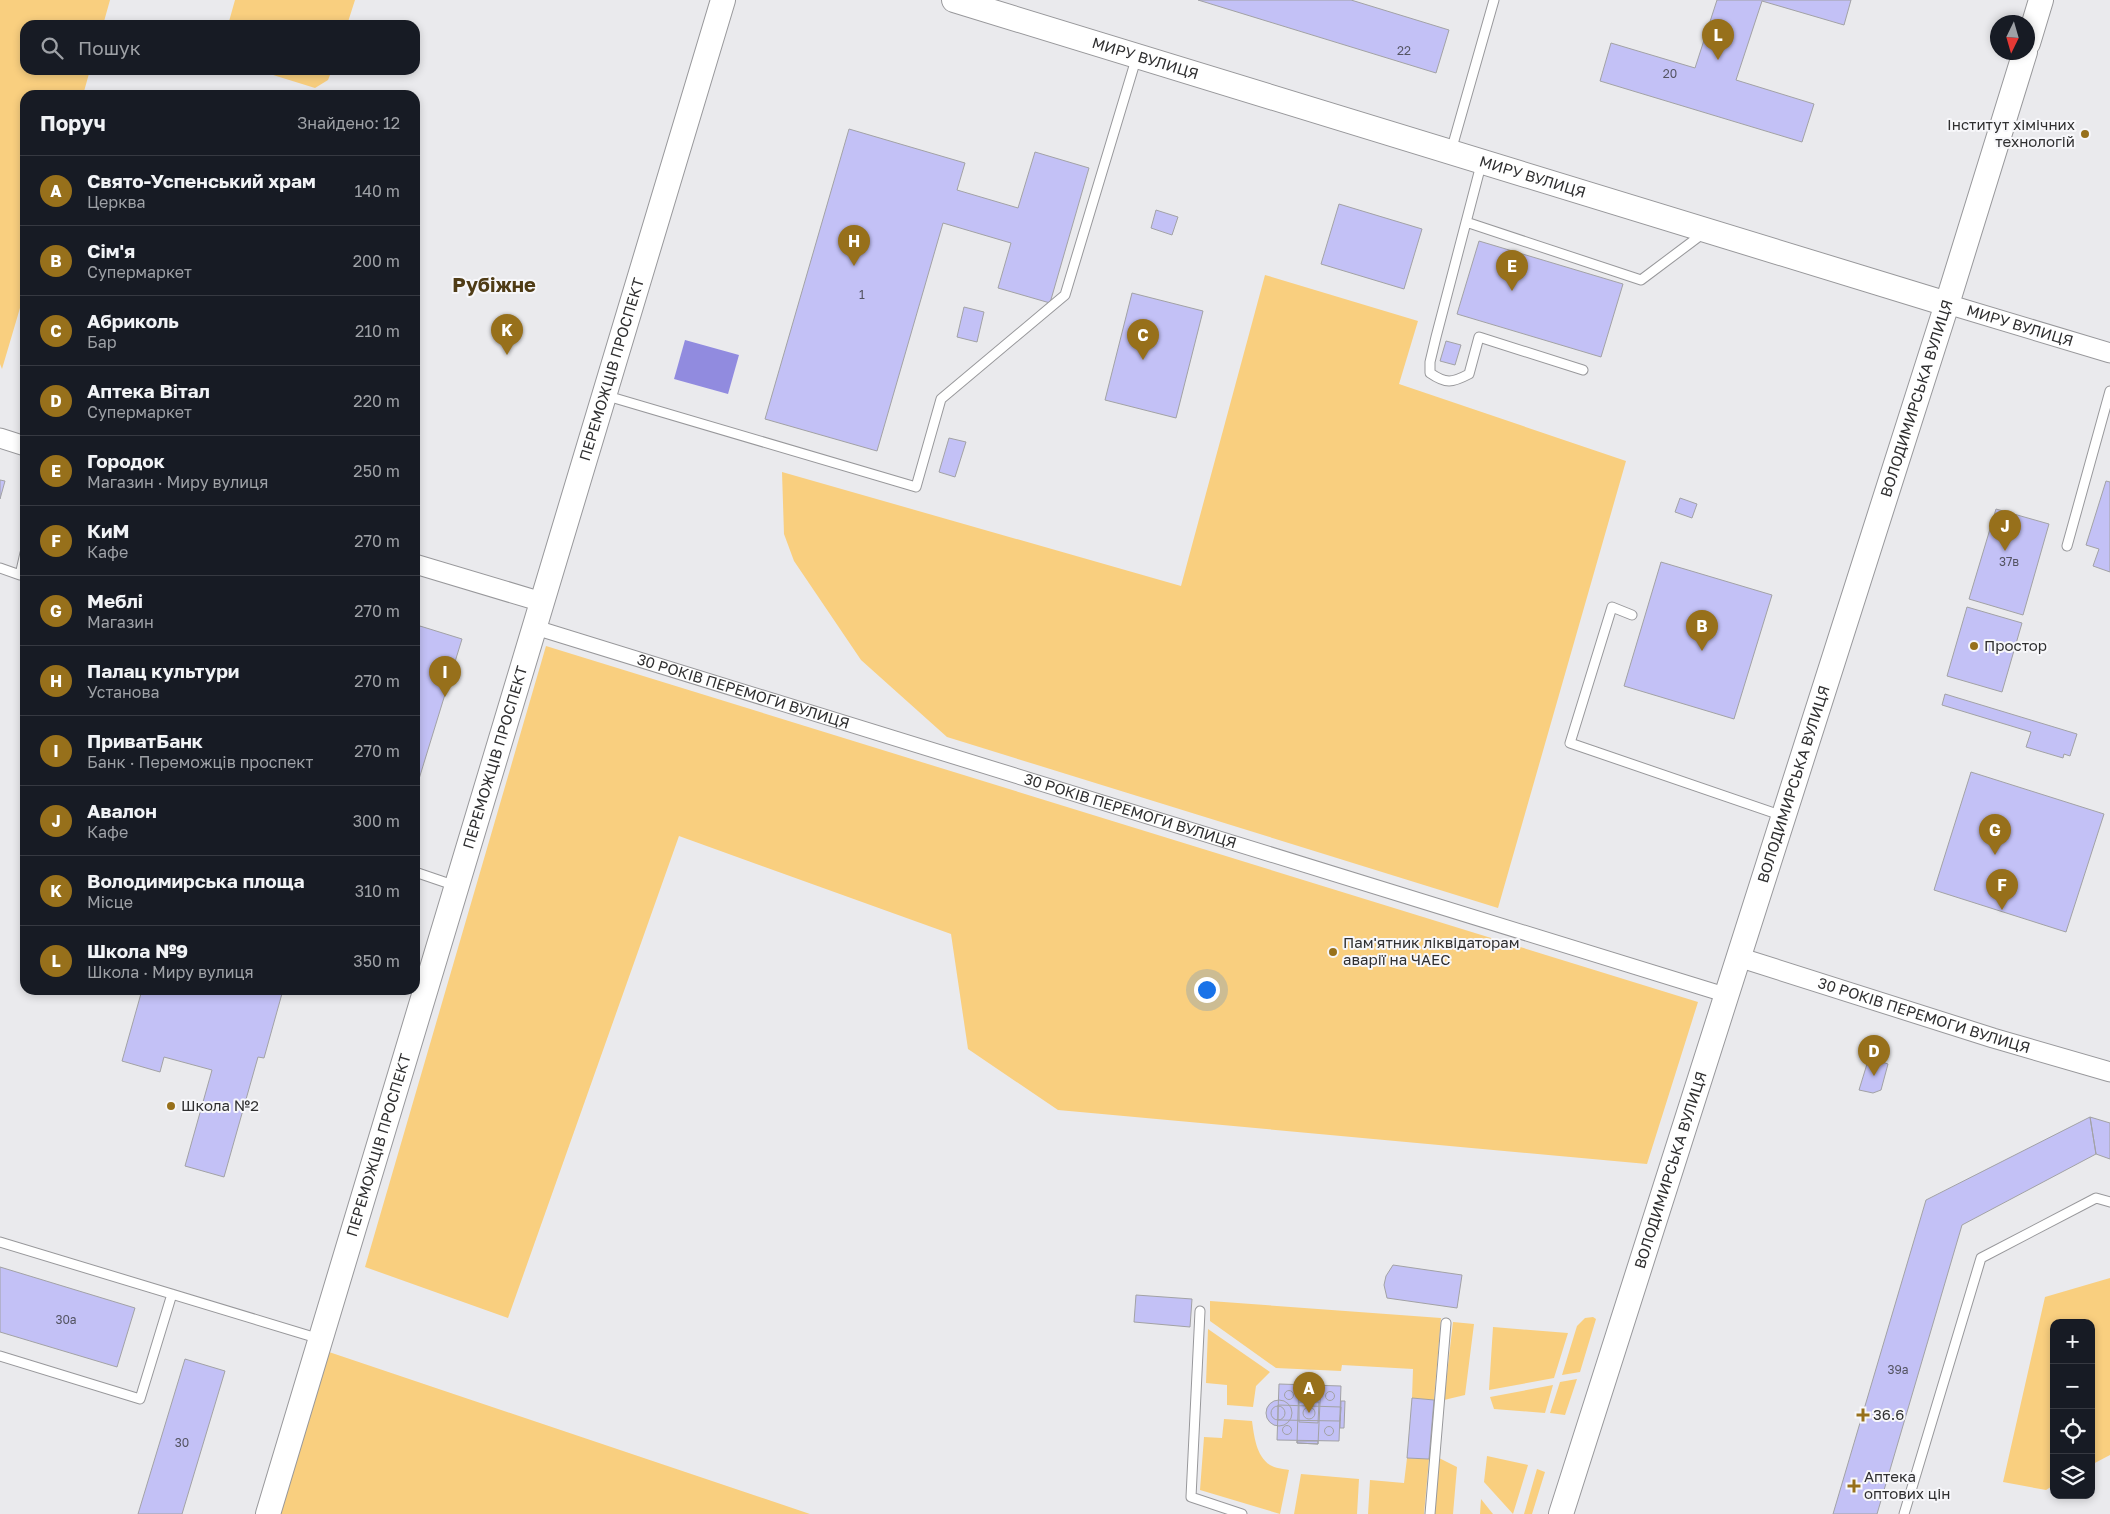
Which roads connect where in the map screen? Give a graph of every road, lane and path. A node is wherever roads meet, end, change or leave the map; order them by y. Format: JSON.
{"nodes":[{"id":1,"x":723,"y":0,"type":"edge"},
{"id":2,"x":954,"y":0,"type":"edge"},
{"id":3,"x":1494,"y":0,"type":"edge"},
{"id":4,"x":2041,"y":0,"type":"edge"},
{"id":5,"x":2035,"y":20,"type":"edge"},
{"id":6,"x":1137,"y":56,"type":"junction"},
{"id":7,"x":2023,"y":60,"type":"edge"},
{"id":8,"x":1451,"y":152,"type":"junction"},
{"id":9,"x":1482,"y":161,"type":"junction"},
{"id":10,"x":1466,"y":222,"type":"junction"},
{"id":11,"x":1708,"y":230,"type":"junction"},
{"id":12,"x":1948,"y":304,"type":"junction"},
{"id":13,"x":2110,"y":353,"type":"edge"},
{"id":14,"x":1583,"y":370,"type":"dead end"},
{"id":15,"x":2110,"y":392,"type":"edge"},
{"id":16,"x":604,"y":395,"type":"junction"},
{"id":17,"x":0,"y":438,"type":"edge"},
{"id":18,"x":20,"y":444,"type":"edge"},
{"id":19,"x":2067,"y":546,"type":"dead end"},
{"id":20,"x":420,"y":565,"type":"edge"},
{"id":21,"x":0,"y":568,"type":"edge"},
{"id":22,"x":20,"y":574,"type":"edge"},
{"id":23,"x":542,"y":602,"type":"junction"},
{"id":24,"x":1632,"y":615,"type":"dead end"},
{"id":25,"x":534,"y":627,"type":"junction"},
{"id":26,"x":1783,"y":816,"type":"junction"},
{"id":27,"x":420,"y":874,"type":"edge"},
{"id":28,"x":456,"y":886,"type":"junction"},
{"id":29,"x":1738,"y":957,"type":"junction"},
{"id":30,"x":1726,"y":995,"type":"junction"},
{"id":31,"x":2110,"y":1072,"type":"edge"},
{"id":32,"x":2110,"y":1202,"type":"edge"},
{"id":33,"x":0,"y":1242,"type":"edge"},
{"id":34,"x":172,"y":1294,"type":"junction"},
{"id":35,"x":1200,"y":1311,"type":"dead end"},
{"id":36,"x":1446,"y":1322,"type":"dead end"},
{"id":37,"x":320,"y":1339,"type":"junction"},
{"id":38,"x":0,"y":1356,"type":"edge"},
{"id":39,"x":268,"y":1514,"type":"edge"},
{"id":40,"x":1242,"y":1514,"type":"edge"},
{"id":41,"x":1430,"y":1514,"type":"edge"},
{"id":42,"x":1561,"y":1514,"type":"edge"},
{"id":43,"x":1904,"y":1514,"type":"edge"}],
"edges":[{"from":1,"to":16,"type":"street","name":"ПЕРЕМОЖЦІВ ПРОСПЕКТ"},
{"from":2,"to":6,"type":"street","name":"МИРУ ВУЛИЦЯ"},
{"from":3,"to":8,"type":"lane"},
{"from":4,"to":5,"type":"street"},
{"from":6,"to":8,"type":"street","name":"МИРУ ВУЛИЦЯ"},
{"from":6,"to":16,"type":"lane"},
{"from":7,"to":12,"type":"street","name":"ВОЛОДИМИРСЬКА ВУЛИЦЯ"},
{"from":8,"to":9,"type":"street","name":"МИРУ ВУЛИЦЯ"},
{"from":9,"to":10,"type":"lane"},
{"from":9,"to":11,"type":"street","name":"МИРУ ВУЛИЦЯ"},
{"from":10,"to":11,"type":"lane"},
{"from":10,"to":14,"type":"lane"},
{"from":11,"to":12,"type":"street","name":"МИРУ ВУЛИЦЯ"},
{"from":12,"to":13,"type":"street","name":"МИРУ ВУЛИЦЯ"},
{"from":12,"to":26,"type":"street","name":"ВОЛОДИМИРСЬКА ВУЛИЦЯ"},
{"from":15,"to":19,"type":"lane"},
{"from":16,"to":23,"type":"street","name":"ПЕРЕМОЖЦІВ ПРОСПЕКТ"},
{"from":17,"to":18,"type":"street"},
{"from":20,"to":23,"type":"street"},
{"from":21,"to":22,"type":"lane"},
{"from":23,"to":25,"type":"street","name":"ПЕРЕМОЖЦІВ ПРОСПЕКТ"},
{"from":24,"to":26,"type":"lane"},
{"from":25,"to":28,"type":"street","name":"ПЕРЕМОЖЦІВ ПРОСПЕКТ"},
{"from":25,"to":30,"type":"street","name":"30 РОКІВ ПЕРЕМОГИ ВУЛИЦЯ"},
{"from":26,"to":29,"type":"street","name":"ВОЛОДИМИРСЬКА ВУЛИЦЯ"},
{"from":27,"to":28,"type":"lane"},
{"from":28,"to":37,"type":"street","name":"ПЕРЕМОЖЦІВ ПРОСПЕКТ"},
{"from":29,"to":30,"type":"street","name":"ВОЛОДИМИРСЬКА ВУЛИЦЯ"},
{"from":29,"to":31,"type":"street","name":"30 РОКІВ ПЕРЕМОГИ ВУЛИЦЯ"},
{"from":30,"to":42,"type":"street","name":"ВОЛОДИМИРСЬКА ВУЛИЦЯ"},
{"from":32,"to":43,"type":"lane"},
{"from":33,"to":34,"type":"lane"},
{"from":34,"to":37,"type":"lane"},
{"from":34,"to":38,"type":"lane"},
{"from":35,"to":40,"type":"lane"},
{"from":36,"to":41,"type":"lane"},
{"from":37,"to":39,"type":"street","name":"ПЕРЕМОЖЦІВ ПРОСПЕКТ"}]}
